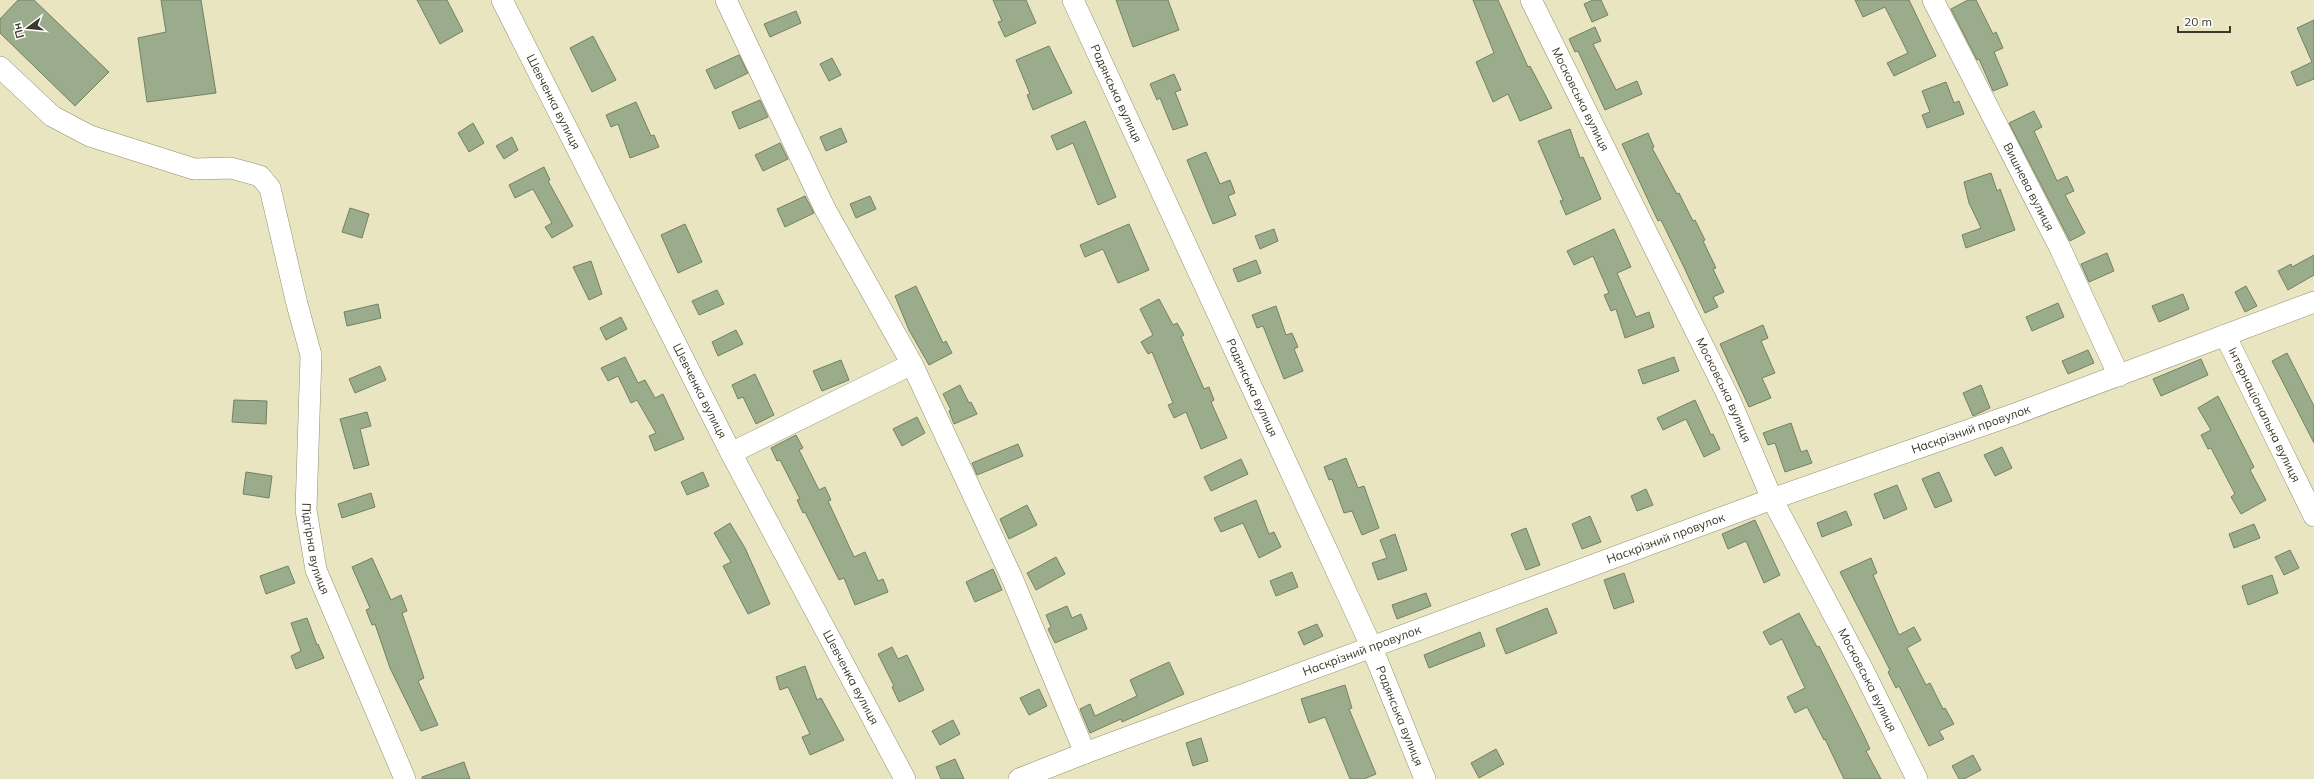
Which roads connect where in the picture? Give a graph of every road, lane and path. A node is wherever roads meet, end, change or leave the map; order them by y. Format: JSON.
{"nodes":[{"id":1,"x":502,"y":0,"type":"edge"},
{"id":2,"x":726,"y":0,"type":"edge"},
{"id":3,"x":1073,"y":0,"type":"edge"},
{"id":4,"x":1532,"y":0,"type":"edge"},
{"id":5,"x":1933,"y":0,"type":"edge"},
{"id":6,"x":0,"y":67,"type":"edge"},
{"id":7,"x":2314,"y":302,"type":"edge"},
{"id":8,"x":2224,"y":335,"type":"junction"},
{"id":9,"x":912,"y":364,"type":"junction"},
{"id":10,"x":2119,"y":376,"type":"junction"},
{"id":11,"x":731,"y":452,"type":"junction"},
{"id":12,"x":1772,"y":499,"type":"junction"},
{"id":13,"x":2314,"y":516,"type":"edge"},
{"id":14,"x":1372,"y":648,"type":"junction"},
{"id":15,"x":1085,"y":753,"type":"junction"},
{"id":16,"x":405,"y":779,"type":"edge"},
{"id":17,"x":905,"y":779,"type":"edge"},
{"id":18,"x":1020,"y":779,"type":"edge"},
{"id":19,"x":1425,"y":779,"type":"edge"},
{"id":20,"x":1918,"y":779,"type":"edge"}],
"edges":[{"from":1,"to":11,"type":"street","name":"Шевченка вулиця"},
{"from":2,"to":9,"type":"street"},
{"from":3,"to":14,"type":"street","name":"Радянська вулиця"},
{"from":4,"to":12,"type":"street","name":"Московська вулиця"},
{"from":5,"to":10,"type":"street","name":"Вишнева вулиця"},
{"from":6,"to":16,"type":"street","name":"Підгірна вулиця"},
{"from":7,"to":8,"type":"street","name":"Наскрізний провулок"},
{"from":8,"to":10,"type":"street","name":"Наскрізний провулок"},
{"from":8,"to":13,"type":"street","name":"Інтернаціональна вулиця"},
{"from":9,"to":11,"type":"street"},
{"from":9,"to":15,"type":"street"},
{"from":10,"to":12,"type":"street","name":"Наскрізний провулок"},
{"from":11,"to":17,"type":"street","name":"Шевченка вулиця"},
{"from":12,"to":14,"type":"street","name":"Наскрізний провулок"},
{"from":12,"to":20,"type":"street","name":"Московська вулиця"},
{"from":14,"to":15,"type":"street","name":"Наскрізний провулок"},
{"from":14,"to":19,"type":"street","name":"Радянська вулиця"},
{"from":15,"to":18,"type":"street","name":"Наскрізний провулок"}]}
